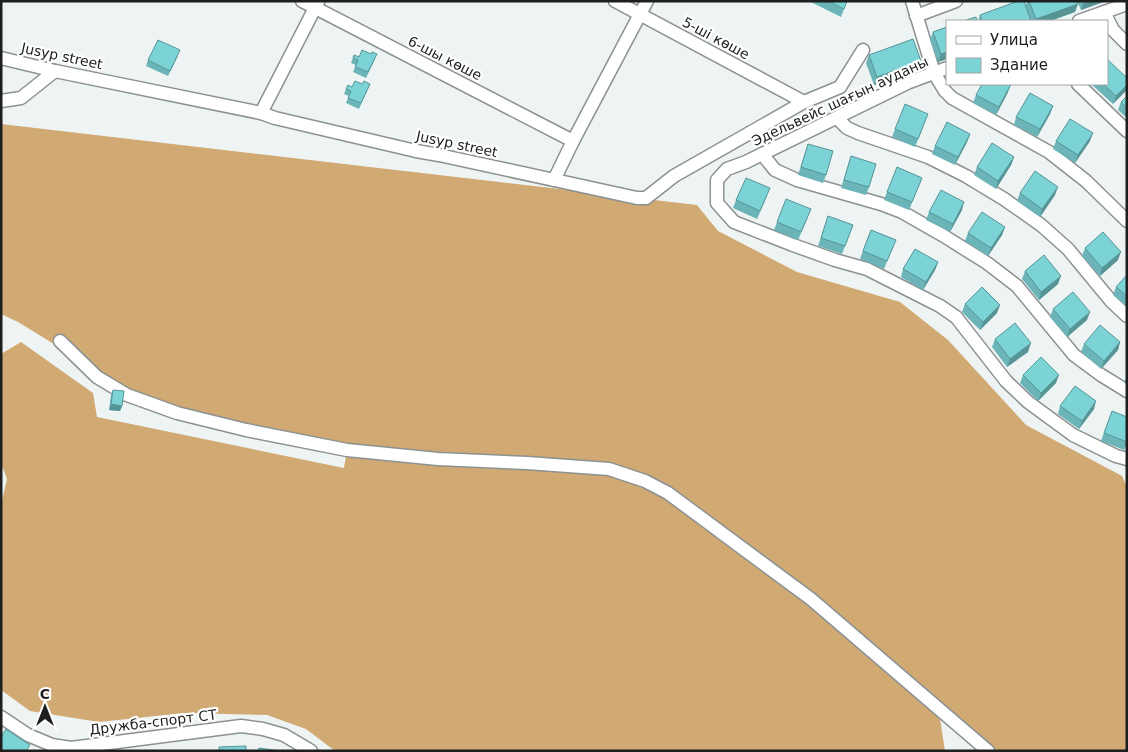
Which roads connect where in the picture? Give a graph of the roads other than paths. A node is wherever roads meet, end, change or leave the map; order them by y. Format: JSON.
{"nodes":[{"id":1,"x":302,"y":1,"type":"edge"},
{"id":2,"x":614,"y":1,"type":"edge"},
{"id":3,"x":646,"y":1,"type":"edge"},
{"id":4,"x":912,"y":1,"type":"edge"},
{"id":5,"x":956,"y":1,"type":"edge"},
{"id":6,"x":317,"y":4,"type":"edge"},
{"id":7,"x":1127,"y":4,"type":"edge"},
{"id":8,"x":1104,"y":12,"type":"junction"},
{"id":9,"x":640,"y":14,"type":"junction"},
{"id":10,"x":916,"y":16,"type":"junction"},
{"id":11,"x":1082,"y":20,"type":"edge"},
{"id":12,"x":1127,"y":44,"type":"edge"},
{"id":13,"x":863,"y":50,"type":"dead end"},
{"id":14,"x":1,"y":58,"type":"edge"},
{"id":15,"x":946,"y":68,"type":"edge"},
{"id":16,"x":55,"y":71,"type":"junction"},
{"id":17,"x":934,"y":73,"type":"junction"},
{"id":18,"x":1079,"y":85,"type":"edge"},
{"id":19,"x":1,"y":101,"type":"edge"},
{"id":20,"x":804,"y":102,"type":"junction"},
{"id":21,"x":261,"y":113,"type":"junction"},
{"id":22,"x":837,"y":118,"type":"junction"},
{"id":23,"x":1127,"y":131,"type":"edge"},
{"id":24,"x":573,"y":141,"type":"junction"},
{"id":25,"x":762,"y":154,"type":"junction"},
{"id":26,"x":554,"y":180,"type":"junction"},
{"id":27,"x":1127,"y":221,"type":"edge"},
{"id":28,"x":1127,"y":316,"type":"edge"},
{"id":29,"x":60,"y":341,"type":"dead end"},
{"id":30,"x":1127,"y":391,"type":"edge"},
{"id":31,"x":1127,"y":459,"type":"edge"},
{"id":32,"x":1,"y":717,"type":"edge"},
{"id":33,"x":311,"y":751,"type":"edge"},
{"id":34,"x":988,"y":751,"type":"edge"}],
"edges":[{"from":1,"to":6,"type":"street","name":"6-шы көше"},
{"from":2,"to":9,"type":"street","name":"5-ші көше"},
{"from":3,"to":9,"type":"street"},
{"from":4,"to":10,"type":"street"},
{"from":5,"to":10,"type":"street"},
{"from":6,"to":21,"type":"street"},
{"from":6,"to":24,"type":"street","name":"6-шы көше"},
{"from":7,"to":8,"type":"street"},
{"from":8,"to":11,"type":"street"},
{"from":8,"to":12,"type":"street"},
{"from":9,"to":20,"type":"street","name":"5-ші көше"},
{"from":9,"to":24,"type":"street"},
{"from":10,"to":17,"type":"street"},
{"from":13,"to":20,"type":"street","name":"Jusyp street"},
{"from":14,"to":16,"type":"street","name":"Jusyp street"},
{"from":15,"to":17,"type":"street","name":"Эдельвейс шағын ауданы"},
{"from":16,"to":19,"type":"street"},
{"from":16,"to":21,"type":"street","name":"Jusyp street"},
{"from":17,"to":22,"type":"street","name":"Эдельвейс шағын ауданы"},
{"from":17,"to":27,"type":"street"},
{"from":18,"to":23,"type":"street"},
{"from":20,"to":26,"type":"street","name":"Jusyp street"},
{"from":21,"to":26,"type":"street","name":"Jusyp street"},
{"from":22,"to":25,"type":"street","name":"Эдельвейс шағын ауданы"},
{"from":22,"to":28,"type":"street"},
{"from":24,"to":26,"type":"street"},
{"from":25,"to":30,"type":"street"},
{"from":25,"to":31,"type":"street","name":"Эдельвейс шағын ауданы"},
{"from":29,"to":34,"type":"street"},
{"from":32,"to":33,"type":"street","name":"Дружба-спорт СТ"}]}
